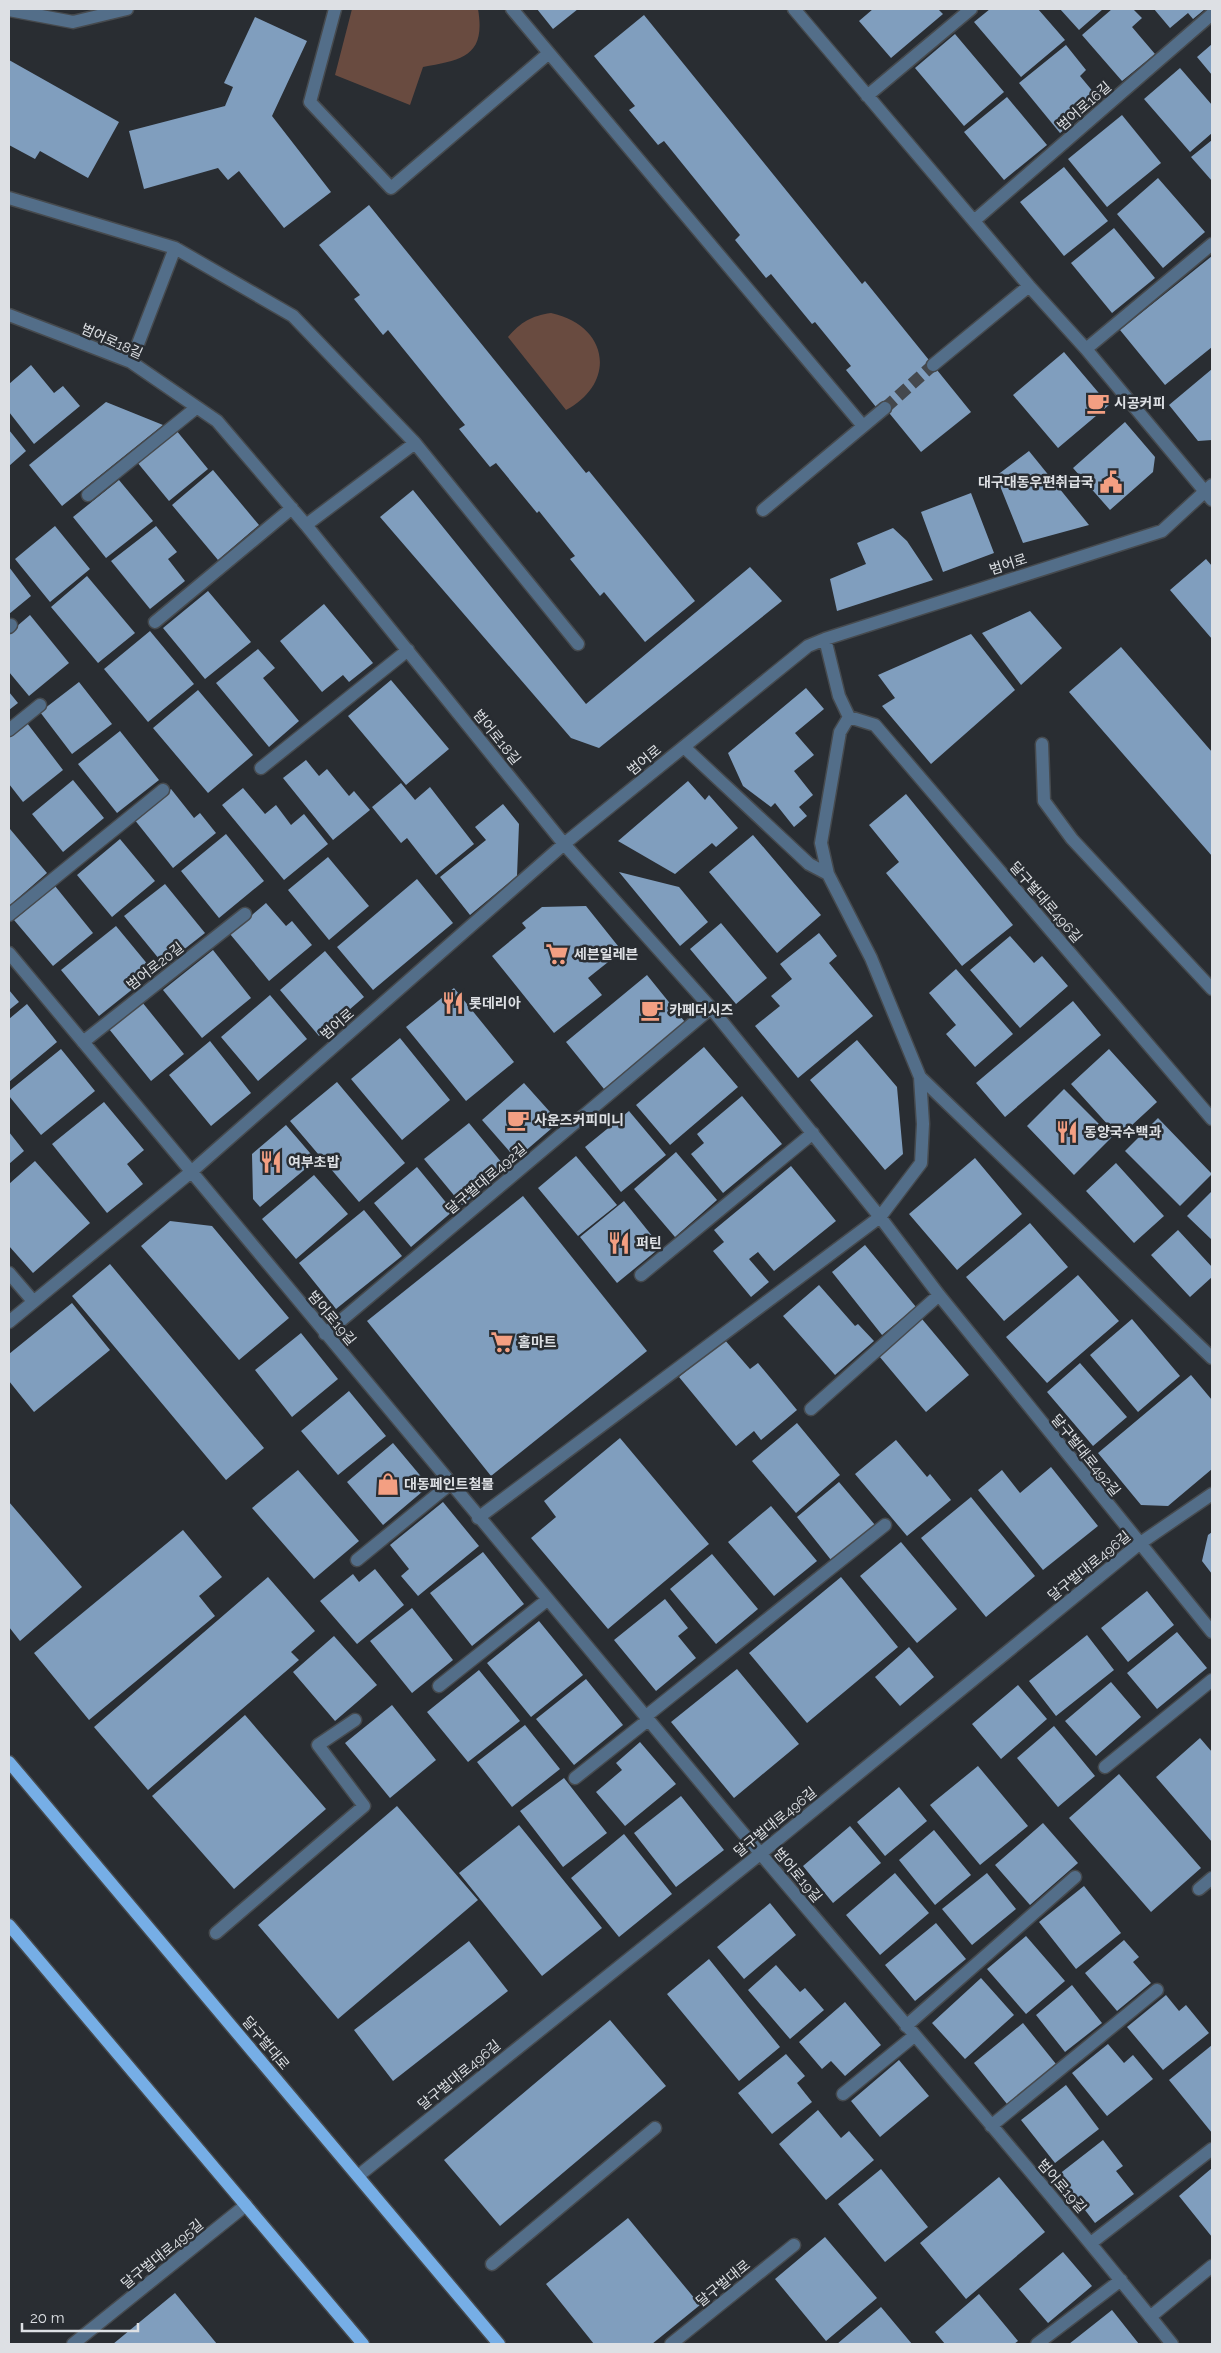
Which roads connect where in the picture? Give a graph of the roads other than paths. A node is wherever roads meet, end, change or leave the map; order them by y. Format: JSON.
{"nodes":[{"id":1,"x":127,"y":9,"type":"edge"},
{"id":2,"x":335,"y":9,"type":"edge"},
{"id":3,"x":512,"y":9,"type":"edge"},
{"id":4,"x":794,"y":9,"type":"edge"},
{"id":5,"x":9,"y":10,"type":"edge"},
{"id":6,"x":968,"y":10,"type":"edge"},
{"id":7,"x":1212,"y":14,"type":"edge"},
{"id":8,"x":549,"y":53,"type":"junction"},
{"id":9,"x":867,"y":96,"type":"junction"},
{"id":10,"x":9,"y":198,"type":"edge"},
{"id":11,"x":975,"y":220,"type":"junction"},
{"id":12,"x":1212,"y":244,"type":"edge"},
{"id":13,"x":175,"y":248,"type":"junction"},
{"id":14,"x":1030,"y":286,"type":"junction"},
{"id":15,"x":9,"y":315,"type":"edge"},
{"id":16,"x":1086,"y":349,"type":"junction"},
{"id":17,"x":131,"y":362,"type":"junction"},
{"id":18,"x":933,"y":365,"type":"tunnel mouth"},
{"id":19,"x":196,"y":408,"type":"junction"},
{"id":20,"x":885,"y":408,"type":"tunnel mouth"},
{"id":21,"x":863,"y":426,"type":"junction"},
{"id":22,"x":415,"y":443,"type":"junction"},
{"id":23,"x":1210,"y":492,"type":"edge"},
{"id":24,"x":88,"y":495,"type":"dead end"},
{"id":25,"x":292,"y":508,"type":"junction"},
{"id":26,"x":763,"y":510,"type":"dead end"},
{"id":27,"x":306,"y":525,"type":"junction"},
{"id":28,"x":155,"y":622,"type":"dead end"},
{"id":29,"x":825,"y":638,"type":"junction"},
{"id":30,"x":578,"y":644,"type":"dead end"},
{"id":31,"x":408,"y":650,"type":"junction"},
{"id":32,"x":40,"y":705,"type":"dead end"},
{"id":33,"x":849,"y":717,"type":"junction"},
{"id":34,"x":9,"y":730,"type":"edge"},
{"id":35,"x":1042,"y":744,"type":"dead end"},
{"id":36,"x":684,"y":747,"type":"junction"},
{"id":37,"x":261,"y":768,"type":"dead end"},
{"id":38,"x":163,"y":790,"type":"dead end"},
{"id":39,"x":564,"y":844,"type":"junction"},
{"id":40,"x":828,"y":874,"type":"junction"},
{"id":41,"x":245,"y":914,"type":"dead end"},
{"id":42,"x":9,"y":915,"type":"edge"},
{"id":43,"x":9,"y":952,"type":"edge"},
{"id":44,"x":1212,"y":989,"type":"edge"},
{"id":45,"x":711,"y":1008,"type":"junction"},
{"id":46,"x":83,"y":1042,"type":"junction"},
{"id":47,"x":920,"y":1077,"type":"junction"},
{"id":48,"x":1212,"y":1119,"type":"edge"},
{"id":49,"x":813,"y":1133,"type":"junction"},
{"id":50,"x":191,"y":1172,"type":"junction"},
{"id":51,"x":880,"y":1217,"type":"junction"},
{"id":52,"x":9,"y":1273,"type":"edge"},
{"id":53,"x":641,"y":1275,"type":"dead end"},
{"id":54,"x":939,"y":1295,"type":"junction"},
{"id":55,"x":33,"y":1301,"type":"junction"},
{"id":56,"x":9,"y":1322,"type":"edge"},
{"id":57,"x":325,"y":1334,"type":"junction"},
{"id":58,"x":1212,"y":1358,"type":"edge"},
{"id":59,"x":811,"y":1409,"type":"dead end"},
{"id":60,"x":450,"y":1484,"type":"junction"},
{"id":61,"x":1212,"y":1494,"type":"edge"},
{"id":62,"x":478,"y":1518,"type":"junction"},
{"id":63,"x":885,"y":1525,"type":"dead end"},
{"id":64,"x":1139,"y":1544,"type":"junction"},
{"id":65,"x":357,"y":1560,"type":"dead end"},
{"id":66,"x":547,"y":1600,"type":"junction"},
{"id":67,"x":1212,"y":1632,"type":"edge"},
{"id":68,"x":1212,"y":1680,"type":"edge"},
{"id":69,"x":440,"y":1686,"type":"dead end"},
{"id":70,"x":646,"y":1718,"type":"junction"},
{"id":71,"x":355,"y":1720,"type":"dead end"},
{"id":72,"x":9,"y":1762,"type":"edge"},
{"id":73,"x":1105,"y":1767,"type":"dead end"},
{"id":74,"x":575,"y":1778,"type":"dead end"},
{"id":75,"x":760,"y":1854,"type":"junction"},
{"id":76,"x":1075,"y":1877,"type":"dead end"},
{"id":77,"x":1212,"y":1878,"type":"edge"},
{"id":78,"x":1199,"y":1889,"type":"dead end"},
{"id":79,"x":9,"y":1925,"type":"edge"},
{"id":80,"x":216,"y":1933,"type":"dead end"},
{"id":81,"x":1158,"y":1990,"type":"dead end"},
{"id":82,"x":910,"y":2031,"type":"junction"},
{"id":83,"x":843,"y":2094,"type":"dead end"},
{"id":84,"x":991,"y":2126,"type":"junction"},
{"id":85,"x":655,"y":2128,"type":"dead end"},
{"id":86,"x":1212,"y":2149,"type":"edge"},
{"id":87,"x":358,"y":2176,"type":"junction"},
{"id":88,"x":246,"y":2206,"type":"junction"},
{"id":89,"x":1091,"y":2242,"type":"junction"},
{"id":90,"x":794,"y":2245,"type":"dead end"},
{"id":91,"x":492,"y":2264,"type":"dead end"},
{"id":92,"x":1212,"y":2266,"type":"edge"},
{"id":93,"x":1121,"y":2280,"type":"junction"},
{"id":94,"x":1150,"y":2317,"type":"junction"},
{"id":95,"x":73,"y":2344,"type":"edge"},
{"id":96,"x":363,"y":2344,"type":"edge"},
{"id":97,"x":499,"y":2344,"type":"edge"},
{"id":98,"x":671,"y":2344,"type":"edge"},
{"id":99,"x":1037,"y":2344,"type":"edge"},
{"id":100,"x":1172,"y":2344,"type":"edge"}],
"edges":[{"from":1,"to":5,"type":"street"},
{"from":2,"to":8,"type":"street"},
{"from":3,"to":8,"type":"street"},
{"from":4,"to":9,"type":"street"},
{"from":6,"to":9,"type":"street"},
{"from":7,"to":11,"type":"street","name":"범어로16길"},
{"from":8,"to":21,"type":"street"},
{"from":9,"to":11,"type":"street"},
{"from":10,"to":13,"type":"street"},
{"from":11,"to":14,"type":"street"},
{"from":12,"to":16,"type":"street"},
{"from":13,"to":17,"type":"street"},
{"from":13,"to":22,"type":"street"},
{"from":14,"to":16,"type":"street"},
{"from":14,"to":18,"type":"street"},
{"from":15,"to":17,"type":"street","name":"범어로18길"},
{"from":16,"to":23,"type":"street"},
{"from":17,"to":19,"type":"street","name":"범어로18길"},
{"from":19,"to":24,"type":"street"},
{"from":19,"to":25,"type":"street","name":"범어로18길"},
{"from":20,"to":21,"type":"street"},
{"from":21,"to":26,"type":"street"},
{"from":22,"to":27,"type":"street"},
{"from":22,"to":30,"type":"street"},
{"from":23,"to":29,"type":"street","name":"범어로"},
{"from":25,"to":27,"type":"street","name":"범어로18길"},
{"from":25,"to":28,"type":"street"},
{"from":27,"to":31,"type":"street","name":"범어로18길"},
{"from":29,"to":33,"type":"street"},
{"from":29,"to":36,"type":"street","name":"범어로"},
{"from":31,"to":37,"type":"street"},
{"from":31,"to":39,"type":"street","name":"범어로18길"},
{"from":32,"to":34,"type":"street"},
{"from":33,"to":40,"type":"street"},
{"from":33,"to":48,"type":"street","name":"달구벌대로496길"},
{"from":35,"to":44,"type":"street"},
{"from":36,"to":39,"type":"street","name":"범어로"},
{"from":36,"to":40,"type":"street"},
{"from":38,"to":42,"type":"street"},
{"from":39,"to":45,"type":"street","name":"달구벌대로492길"},
{"from":39,"to":50,"type":"street","name":"범어로"},
{"from":40,"to":47,"type":"street"},
{"from":41,"to":46,"type":"street","name":"범어로20길"},
{"from":43,"to":46,"type":"street"},
{"from":45,"to":49,"type":"street","name":"달구벌대로492길"},
{"from":45,"to":57,"type":"street","name":"달구벌대로492길"},
{"from":46,"to":50,"type":"street"},
{"from":47,"to":51,"type":"street"},
{"from":47,"to":58,"type":"street"},
{"from":49,"to":51,"type":"street","name":"달구벌대로492길"},
{"from":49,"to":53,"type":"street"},
{"from":50,"to":55,"type":"street","name":"범어로"},
{"from":50,"to":57,"type":"street","name":"범어로19길"},
{"from":51,"to":54,"type":"street","name":"달구벌대로492길"},
{"from":51,"to":62,"type":"street"},
{"from":52,"to":55,"type":"street"},
{"from":54,"to":59,"type":"street"},
{"from":54,"to":64,"type":"street","name":"달구벌대로492길"},
{"from":55,"to":56,"type":"street","name":"범어로"},
{"from":57,"to":60,"type":"street","name":"범어로19길"},
{"from":60,"to":62,"type":"street","name":"범어로19길"},
{"from":60,"to":65,"type":"street"},
{"from":61,"to":64,"type":"street","name":"달구벌대로496길"},
{"from":62,"to":66,"type":"street","name":"범어로19길"},
{"from":63,"to":70,"type":"street"},
{"from":64,"to":67,"type":"street","name":"달구벌대로492길"},
{"from":64,"to":75,"type":"street","name":"달구벌대로496길"},
{"from":66,"to":69,"type":"street"},
{"from":66,"to":70,"type":"street","name":"범어로19길"},
{"from":68,"to":73,"type":"street"},
{"from":70,"to":74,"type":"street"},
{"from":70,"to":75,"type":"street","name":"범어로19길"},
{"from":71,"to":80,"type":"street"},
{"from":72,"to":87,"type":"main road","name":"달구벌대로"},
{"from":75,"to":82,"type":"street","name":"범어로19길"},
{"from":75,"to":87,"type":"street","name":"달구벌대로496길"},
{"from":76,"to":82,"type":"street"},
{"from":77,"to":78,"type":"street"},
{"from":79,"to":88,"type":"main road"},
{"from":81,"to":84,"type":"street"},
{"from":82,"to":83,"type":"street"},
{"from":82,"to":84,"type":"street","name":"범어로19길"},
{"from":84,"to":89,"type":"street","name":"범어로19길"},
{"from":85,"to":91,"type":"street"},
{"from":86,"to":89,"type":"street"},
{"from":87,"to":97,"type":"main road","name":"달구벌대로"},
{"from":88,"to":95,"type":"street","name":"달구벌대로495길"},
{"from":88,"to":96,"type":"main road"},
{"from":89,"to":93,"type":"street","name":"범어로19길"},
{"from":90,"to":98,"type":"street","name":"달구벌대로"},
{"from":92,"to":94,"type":"street"},
{"from":93,"to":94,"type":"street","name":"범어로19길"},
{"from":93,"to":99,"type":"street"},
{"from":94,"to":100,"type":"street","name":"범어로19길"}]}
